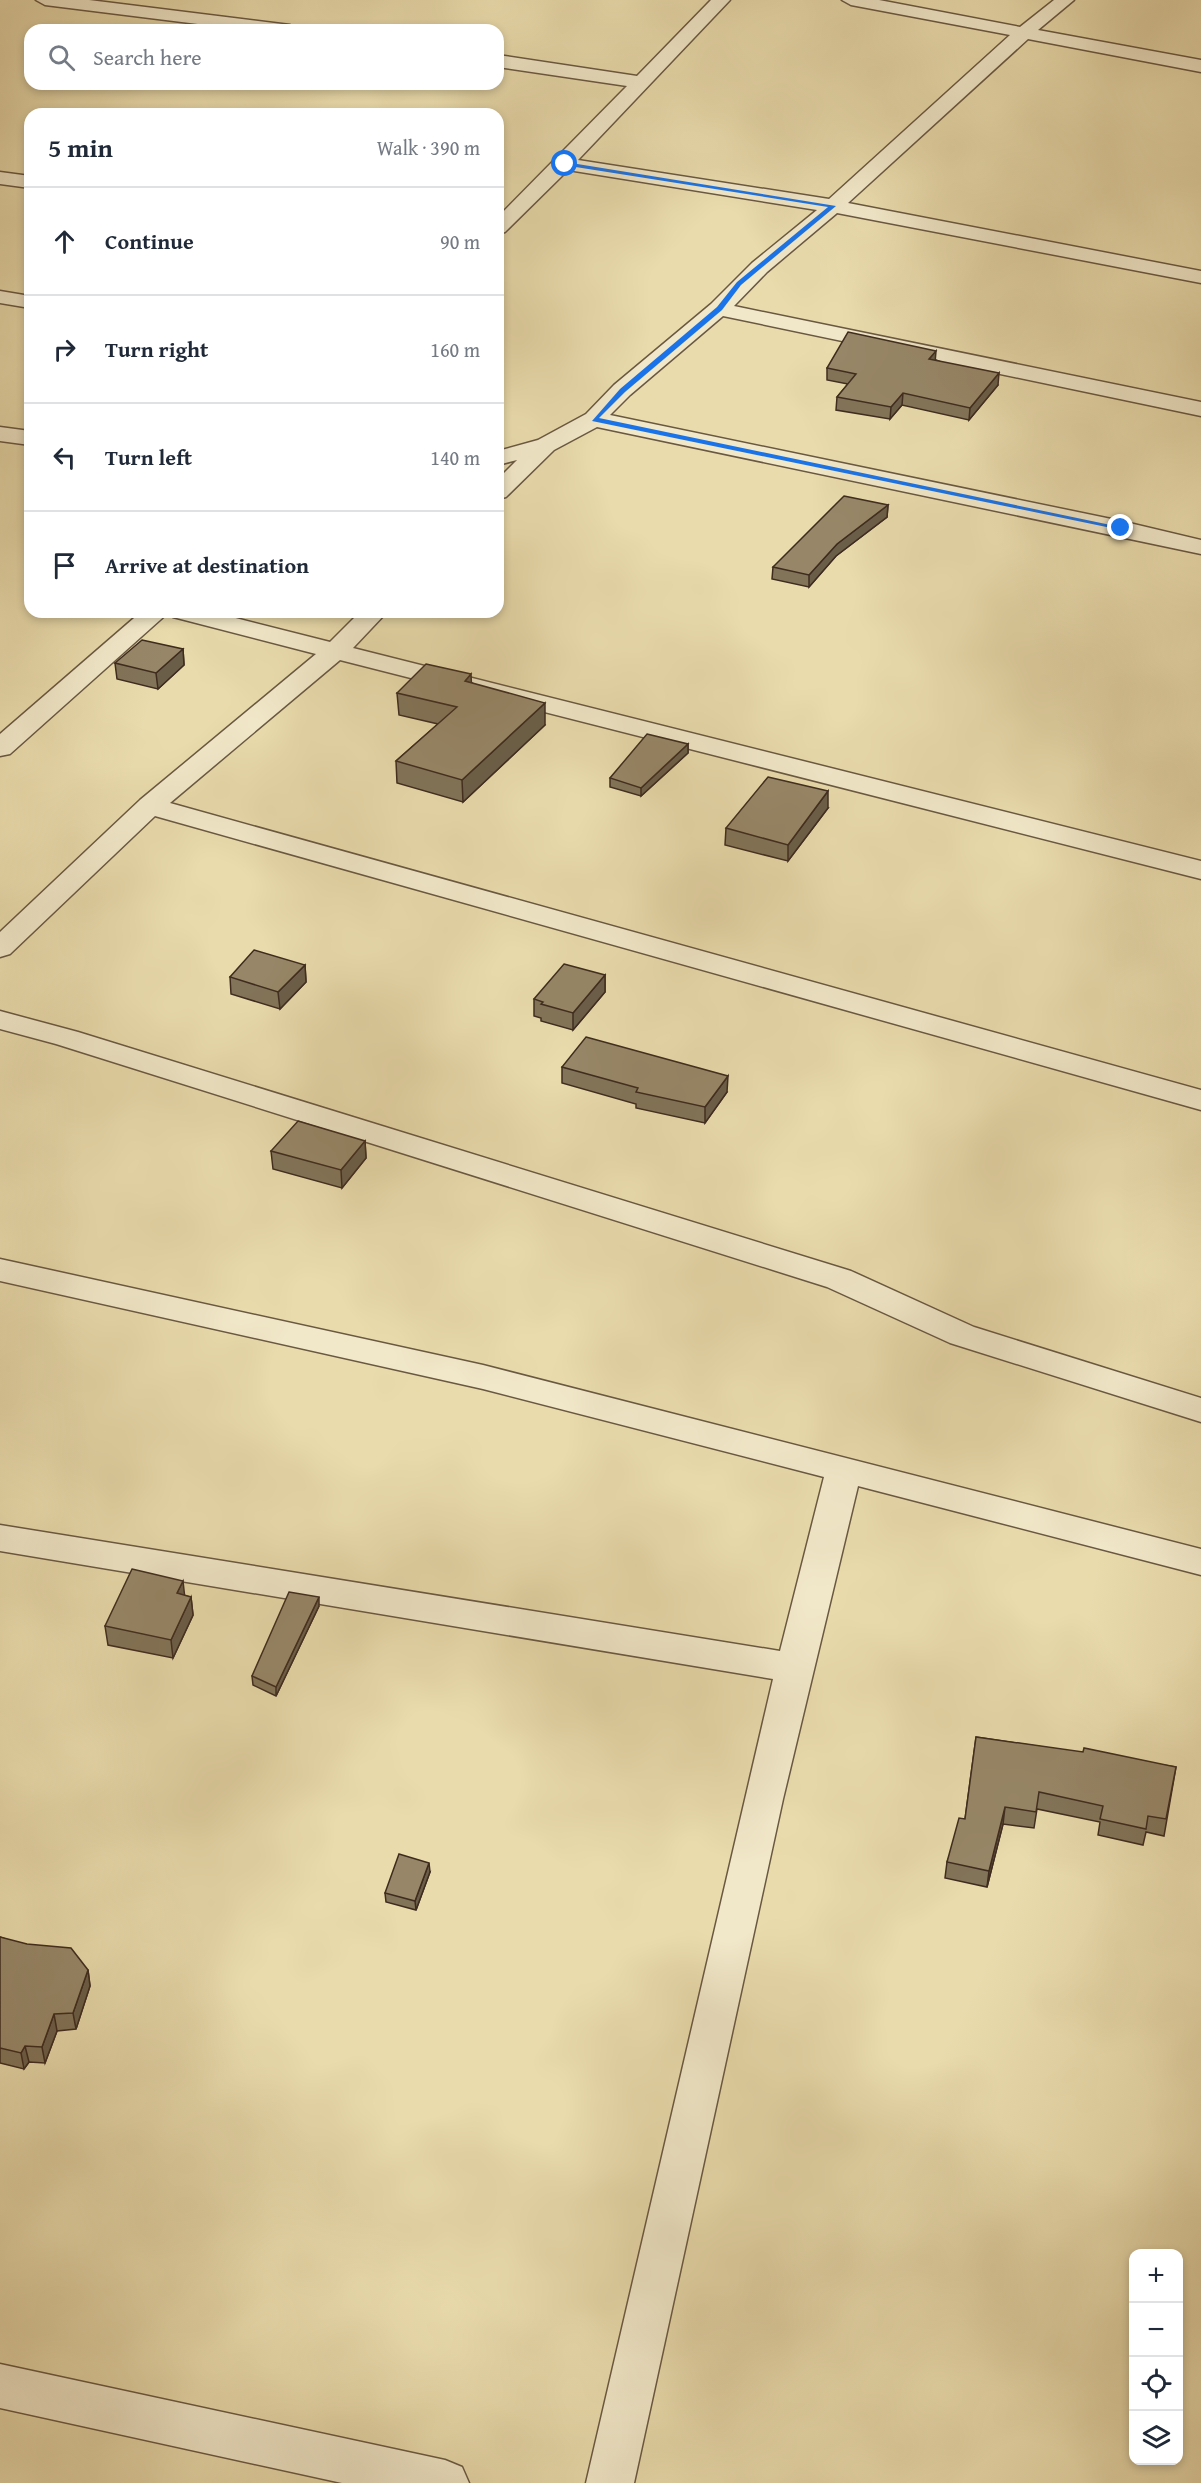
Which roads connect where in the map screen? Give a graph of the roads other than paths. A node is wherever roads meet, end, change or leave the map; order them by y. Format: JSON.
{"nodes":[{"id":1,"x":45,"y":0,"type":"edge"},
{"id":2,"x":721,"y":0,"type":"edge"},
{"id":3,"x":852,"y":0,"type":"edge"},
{"id":4,"x":1065,"y":0,"type":"edge"},
{"id":5,"x":241,"y":24,"type":"edge"},
{"id":6,"x":1024,"y":31,"type":"junction"},
{"id":7,"x":504,"y":62,"type":"edge"},
{"id":8,"x":1201,"y":66,"type":"edge"},
{"id":9,"x":639,"y":82,"type":"junction"},
{"id":10,"x":565,"y":164,"type":"junction"},
{"id":11,"x":0,"y":178,"type":"edge"},
{"id":12,"x":24,"y":181,"type":"edge"},
{"id":13,"x":833,"y":206,"type":"junction"},
{"id":14,"x":504,"y":222,"type":"edge"},
{"id":15,"x":1201,"y":277,"type":"edge"},
{"id":16,"x":0,"y":297,"type":"edge"},
{"id":17,"x":24,"y":301,"type":"edge"},
{"id":18,"x":720,"y":309,"type":"junction"},
{"id":19,"x":1201,"y":408,"type":"edge"},
{"id":20,"x":594,"y":419,"type":"junction"},
{"id":21,"x":0,"y":434,"type":"edge"},
{"id":22,"x":24,"y":437,"type":"edge"},
{"id":23,"x":546,"y":445,"type":"junction"},
{"id":24,"x":504,"y":456,"type":"edge"},
{"id":25,"x":504,"y":486,"type":"edge"},
{"id":26,"x":1201,"y":547,"type":"edge"},
{"id":27,"x":149,"y":618,"type":"edge"},
{"id":28,"x":206,"y":618,"type":"edge"},
{"id":29,"x":369,"y":618,"type":"edge"},
{"id":30,"x":335,"y":651,"type":"junction"},
{"id":31,"x":0,"y":748,"type":"edge"},
{"id":32,"x":150,"y":806,"type":"junction"},
{"id":33,"x":1201,"y":870,"type":"edge"},
{"id":34,"x":0,"y":948,"type":"edge"},
{"id":35,"x":0,"y":1020,"type":"edge"},
{"id":36,"x":1201,"y":1100,"type":"edge"},
{"id":37,"x":0,"y":1270,"type":"edge"},
{"id":38,"x":1201,"y":1410,"type":"edge"},
{"id":39,"x":844,"y":1468,"type":"junction"},
{"id":40,"x":0,"y":1538,"type":"edge"},
{"id":41,"x":1201,"y":1562,"type":"edge"},
{"id":42,"x":795,"y":1668,"type":"junction"},
{"id":43,"x":0,"y":2386,"type":"edge"},
{"id":44,"x":445,"y":2483,"type":"edge"},
{"id":45,"x":610,"y":2483,"type":"edge"}],
"edges":[{"from":1,"to":5,"type":"street"},
{"from":2,"to":9,"type":"street"},
{"from":3,"to":6,"type":"street"},
{"from":4,"to":6,"type":"street"},
{"from":6,"to":8,"type":"street"},
{"from":6,"to":13,"type":"street"},
{"from":7,"to":9,"type":"street"},
{"from":9,"to":10,"type":"street"},
{"from":10,"to":13,"type":"street"},
{"from":10,"to":14,"type":"street"},
{"from":11,"to":12,"type":"street"},
{"from":13,"to":15,"type":"street"},
{"from":13,"to":18,"type":"street"},
{"from":16,"to":17,"type":"street"},
{"from":18,"to":19,"type":"street"},
{"from":18,"to":20,"type":"street"},
{"from":20,"to":23,"type":"street"},
{"from":20,"to":26,"type":"street"},
{"from":21,"to":22,"type":"street"},
{"from":23,"to":24,"type":"street"},
{"from":23,"to":25,"type":"street"},
{"from":27,"to":31,"type":"street"},
{"from":28,"to":30,"type":"street"},
{"from":29,"to":30,"type":"street"},
{"from":30,"to":32,"type":"street"},
{"from":30,"to":33,"type":"street"},
{"from":32,"to":34,"type":"street"},
{"from":32,"to":36,"type":"street"},
{"from":35,"to":38,"type":"street"},
{"from":37,"to":39,"type":"street"},
{"from":39,"to":41,"type":"street"},
{"from":39,"to":42,"type":"street"},
{"from":40,"to":42,"type":"street"},
{"from":42,"to":45,"type":"street"},
{"from":43,"to":44,"type":"street"}]}
